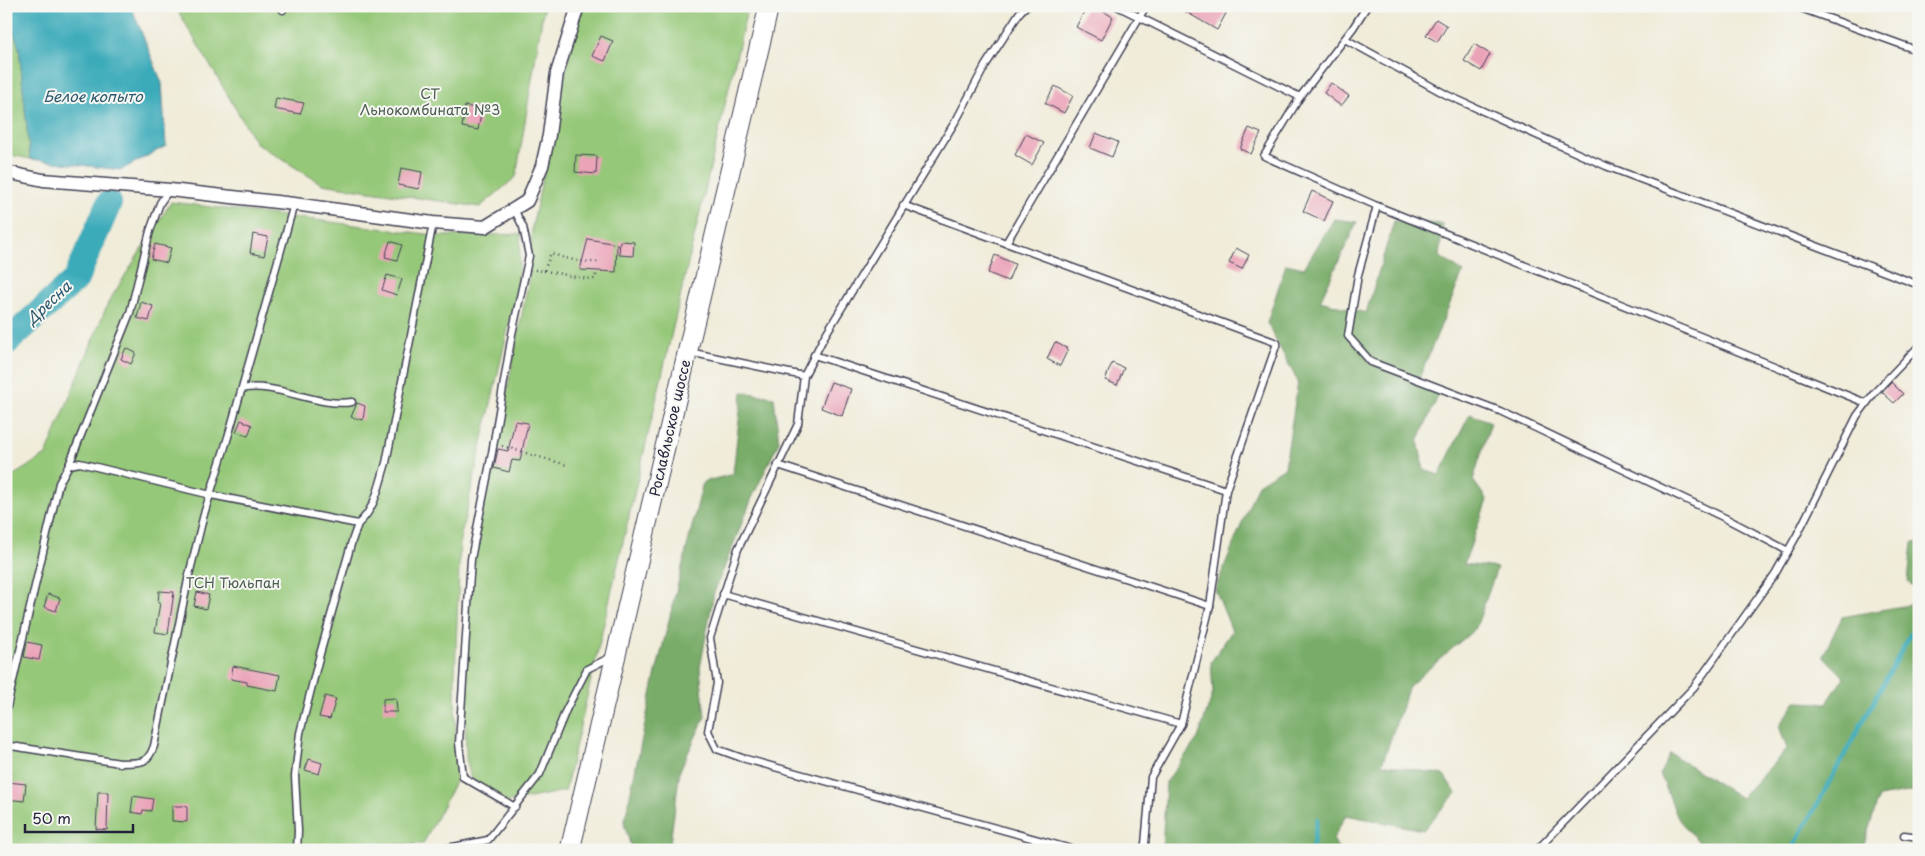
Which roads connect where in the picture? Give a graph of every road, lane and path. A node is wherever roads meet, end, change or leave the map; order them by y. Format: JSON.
{"nodes":[{"id":1,"x":578,"y":6,"type":"edge"},
{"id":2,"x":769,"y":6,"type":"edge"},
{"id":3,"x":1026,"y":6,"type":"edge"},
{"id":4,"x":1117,"y":6,"type":"edge"},
{"id":5,"x":1146,"y":6,"type":"edge"},
{"id":6,"x":1367,"y":6,"type":"edge"},
{"id":7,"x":1795,"y":6,"type":"edge"},
{"id":8,"x":1140,"y":17,"type":"junction"},
{"id":9,"x":1345,"y":39,"type":"junction"},
{"id":10,"x":1919,"y":51,"type":"edge"},
{"id":11,"x":1300,"y":97,"type":"junction"},
{"id":12,"x":6,"y":172,"type":"edge"},
{"id":13,"x":170,"y":190,"type":"junction"},
{"id":14,"x":294,"y":204,"type":"junction"},
{"id":15,"x":903,"y":205,"type":"junction"},
{"id":16,"x":1377,"y":206,"type":"junction"},
{"id":17,"x":514,"y":209,"type":"junction"},
{"id":18,"x":433,"y":223,"type":"junction"},
{"id":19,"x":1006,"y":243,"type":"junction"},
{"id":20,"x":598,"y":265,"type":"dead end"},
{"id":21,"x":526,"y":267,"type":"junction"},
{"id":22,"x":597,"y":271,"type":"dead end"},
{"id":23,"x":544,"y":272,"type":"junction"},
{"id":24,"x":1919,"y":285,"type":"edge"},
{"id":25,"x":1919,"y":346,"type":"edge"},
{"id":26,"x":688,"y":352,"type":"junction"},
{"id":27,"x":814,"y":355,"type":"junction"},
{"id":28,"x":804,"y":376,"type":"junction"},
{"id":29,"x":242,"y":389,"type":"junction"},
{"id":30,"x":352,"y":402,"type":"dead end"},
{"id":31,"x":1866,"y":403,"type":"junction"},
{"id":32,"x":493,"y":444,"type":"junction"},
{"id":33,"x":69,"y":465,"type":"junction"},
{"id":34,"x":567,"y":465,"type":"dead end"},
{"id":35,"x":778,"y":465,"type":"junction"},
{"id":36,"x":1226,"y":490,"type":"junction"},
{"id":37,"x":211,"y":495,"type":"junction"},
{"id":38,"x":358,"y":524,"type":"junction"},
{"id":39,"x":1788,"y":551,"type":"junction"},
{"id":40,"x":723,"y":594,"type":"junction"},
{"id":41,"x":1210,"y":606,"type":"junction"},
{"id":42,"x":616,"y":655,"type":"junction"},
{"id":43,"x":6,"y":711,"type":"edge"},
{"id":44,"x":1181,"y":724,"type":"junction"},
{"id":45,"x":6,"y":744,"type":"edge"},
{"id":46,"x":514,"y":807,"type":"junction"},
{"id":47,"x":1904,"y":835,"type":"dead end"},
{"id":48,"x":1919,"y":837,"type":"edge"},
{"id":49,"x":297,"y":850,"type":"edge"},
{"id":50,"x":438,"y":850,"type":"edge"},
{"id":51,"x":570,"y":850,"type":"edge"},
{"id":52,"x":1075,"y":850,"type":"edge"},
{"id":53,"x":1142,"y":850,"type":"edge"},
{"id":54,"x":1537,"y":850,"type":"edge"}],
"edges":[{"from":1,"to":17,"type":"street"},
{"from":2,"to":26,"type":"main road","name":"Рославльское шоссе"},
{"from":3,"to":15,"type":"lane"},
{"from":4,"to":8,"type":"lane"},
{"from":5,"to":8,"type":"lane"},
{"from":6,"to":9,"type":"lane"},
{"from":7,"to":10,"type":"lane"},
{"from":8,"to":11,"type":"lane"},
{"from":8,"to":19,"type":"lane"},
{"from":9,"to":11,"type":"lane"},
{"from":9,"to":24,"type":"lane"},
{"from":11,"to":16,"type":"lane"},
{"from":12,"to":13,"type":"street"},
{"from":13,"to":14,"type":"street"},
{"from":13,"to":33,"type":"lane"},
{"from":14,"to":18,"type":"street"},
{"from":14,"to":29,"type":"lane"},
{"from":15,"to":19,"type":"lane"},
{"from":15,"to":27,"type":"lane"},
{"from":16,"to":31,"type":"lane"},
{"from":16,"to":39,"type":"lane"},
{"from":17,"to":18,"type":"street"},
{"from":17,"to":21,"type":"lane"},
{"from":18,"to":38,"type":"lane"},
{"from":19,"to":36,"type":"lane"},
{"from":20,"to":23,"type":"path"},
{"from":21,"to":23,"type":"path"},
{"from":21,"to":32,"type":"lane"},
{"from":22,"to":23,"type":"path"},
{"from":25,"to":31,"type":"lane"},
{"from":26,"to":28,"type":"lane"},
{"from":26,"to":42,"type":"main road","name":"Рославльское шоссе"},
{"from":27,"to":28,"type":"lane"},
{"from":27,"to":36,"type":"lane"},
{"from":28,"to":35,"type":"lane"},
{"from":29,"to":30,"type":"lane"},
{"from":29,"to":37,"type":"lane"},
{"from":31,"to":39,"type":"lane"},
{"from":32,"to":34,"type":"path"},
{"from":32,"to":46,"type":"lane"},
{"from":33,"to":37,"type":"lane"},
{"from":33,"to":43,"type":"lane"},
{"from":35,"to":40,"type":"lane"},
{"from":35,"to":41,"type":"lane"},
{"from":36,"to":41,"type":"lane"},
{"from":37,"to":38,"type":"lane"},
{"from":37,"to":45,"type":"lane"},
{"from":38,"to":49,"type":"lane"},
{"from":39,"to":54,"type":"lane"},
{"from":40,"to":44,"type":"lane"},
{"from":40,"to":52,"type":"lane"},
{"from":41,"to":44,"type":"lane"},
{"from":42,"to":46,"type":"lane"},
{"from":42,"to":51,"type":"main road","name":"Рославльское шоссе"},
{"from":44,"to":53,"type":"lane"},
{"from":46,"to":50,"type":"lane"},
{"from":47,"to":48,"type":"lane"}]}
